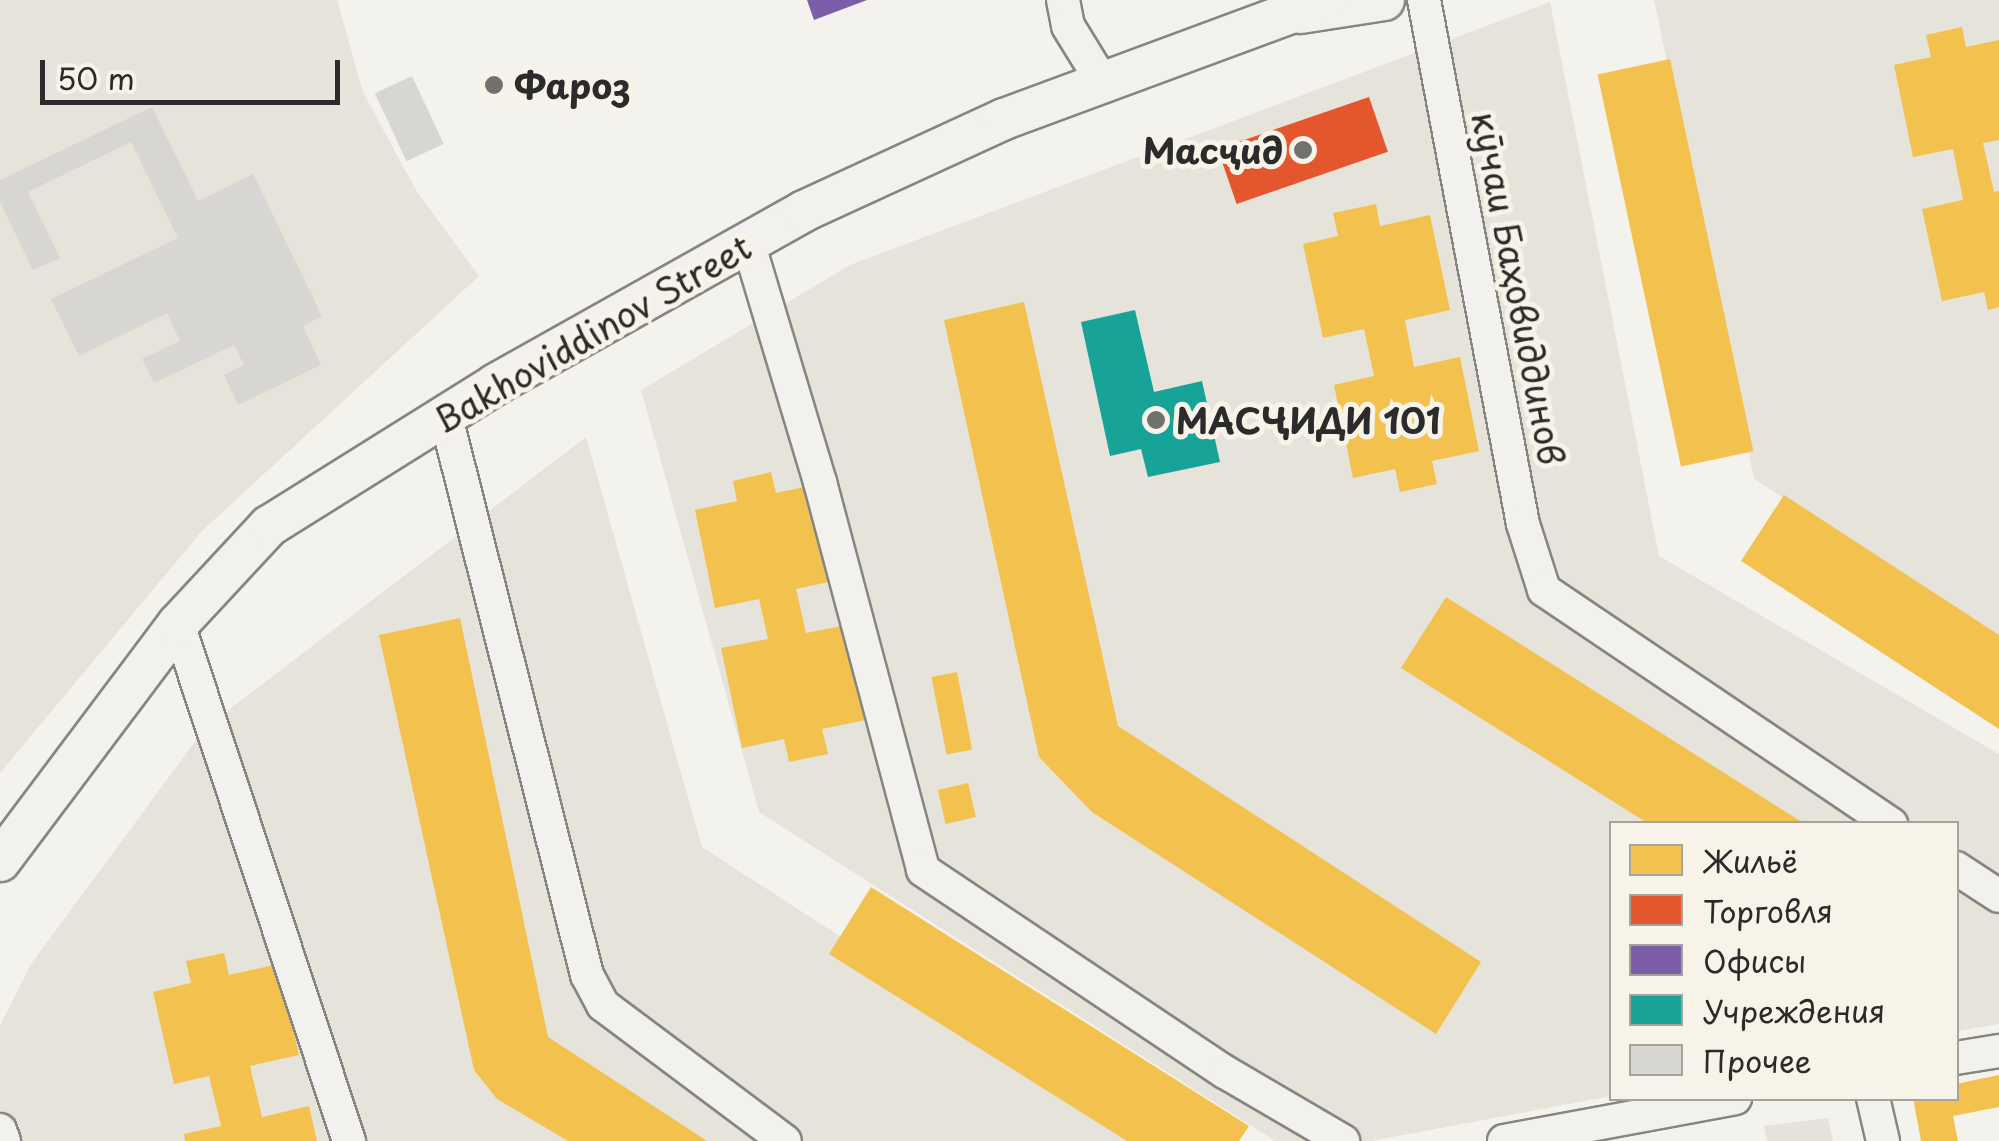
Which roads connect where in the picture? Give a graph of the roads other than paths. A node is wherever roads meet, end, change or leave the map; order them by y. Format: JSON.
{"nodes":[{"id":1,"x":1064,"y":0,"type":"edge"},
{"id":2,"x":1325,"y":0,"type":"edge"},
{"id":3,"x":1384,"y":0,"type":"edge"},
{"id":4,"x":1424,"y":0,"type":"edge"},
{"id":5,"x":1298,"y":8,"type":"edge"},
{"id":6,"x":1103,"y":83,"type":"junction"},
{"id":7,"x":748,"y":242,"type":"junction"},
{"id":8,"x":446,"y":417,"type":"junction"},
{"id":9,"x":178,"y":624,"type":"junction"},
{"id":10,"x":1887,"y":821,"type":"edge"},
{"id":11,"x":0,"y":861,"type":"edge"},
{"id":12,"x":1959,"y":870,"type":"edge"},
{"id":13,"x":1999,"y":896,"type":"edge"},
{"id":14,"x":1999,"y":1051,"type":"edge"},
{"id":15,"x":1959,"y":1058,"type":"edge"},
{"id":16,"x":1719,"y":1101,"type":"edge"},
{"id":17,"x":1874,"y":1101,"type":"edge"},
{"id":18,"x":0,"y":1130,"type":"edge"},
{"id":19,"x":4,"y":1141,"type":"edge"},
{"id":20,"x":349,"y":1141,"type":"edge"},
{"id":21,"x":785,"y":1141,"type":"edge"},
{"id":22,"x":1343,"y":1141,"type":"edge"},
{"id":23,"x":1504,"y":1141,"type":"edge"},
{"id":24,"x":1882,"y":1141,"type":"edge"}],
"edges":[{"from":1,"to":6,"type":"street"},
{"from":2,"to":5,"type":"street","name":"Bakhoviddinov Street"},
{"from":3,"to":5,"type":"street"},
{"from":4,"to":10,"type":"street","name":"кӯчаи Баҳовиддинов"},
{"from":5,"to":6,"type":"street","name":"Bakhoviddinov Street"},
{"from":6,"to":7,"type":"street","name":"Bakhoviddinov Street"},
{"from":7,"to":8,"type":"street","name":"Bakhoviddinov Street"},
{"from":7,"to":22,"type":"street"},
{"from":8,"to":9,"type":"street","name":"Bakhoviddinov Street"},
{"from":8,"to":21,"type":"street"},
{"from":9,"to":11,"type":"street","name":"Bakhoviddinov Street"},
{"from":9,"to":20,"type":"street"},
{"from":12,"to":13,"type":"street"},
{"from":14,"to":15,"type":"street"},
{"from":16,"to":23,"type":"street"},
{"from":17,"to":24,"type":"street"},
{"from":18,"to":19,"type":"street"}]}
